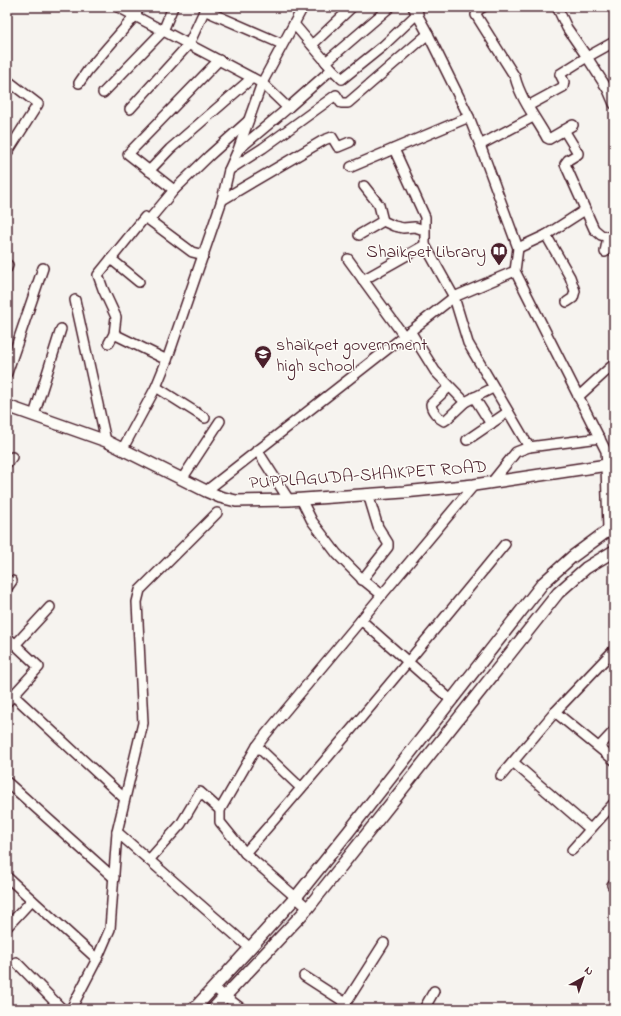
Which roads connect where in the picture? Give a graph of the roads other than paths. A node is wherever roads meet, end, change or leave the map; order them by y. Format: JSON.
{"nodes":[{"id":1,"x":118,"y":7,"type":"edge"},
{"id":2,"x":173,"y":7,"type":"edge"},
{"id":3,"x":303,"y":7,"type":"edge"},
{"id":4,"x":352,"y":7,"type":"edge"},
{"id":5,"x":390,"y":7,"type":"edge"},
{"id":6,"x":483,"y":7,"type":"edge"},
{"id":7,"x":557,"y":7,"type":"edge"},
{"id":8,"x":205,"y":8,"type":"edge"},
{"id":9,"x":415,"y":10,"type":"edge"},
{"id":10,"x":137,"y":11,"type":"edge"},
{"id":11,"x":294,"y":24,"type":"junction"},
{"id":12,"x":163,"y":30,"type":"junction"},
{"id":13,"x":428,"y":34,"type":"junction"},
{"id":14,"x":614,"y":42,"type":"edge"},
{"id":15,"x":189,"y":44,"type":"junction"},
{"id":16,"x":282,"y":44,"type":"junction"},
{"id":17,"x":312,"y":45,"type":"junction"},
{"id":18,"x":587,"y":57,"type":"junction"},
{"id":19,"x":219,"y":60,"type":"junction"},
{"id":20,"x":329,"y":66,"type":"junction"},
{"id":21,"x":252,"y":78,"type":"junction"},
{"id":22,"x":7,"y":80,"type":"edge"},
{"id":23,"x":262,"y":82,"type":"junction"},
{"id":24,"x":79,"y":83,"type":"dead end"},
{"id":25,"x":102,"y":93,"type":"dead end"},
{"id":26,"x":614,"y":104,"type":"edge"},
{"id":27,"x":528,"y":106,"type":"junction"},
{"id":28,"x":288,"y":108,"type":"junction"},
{"id":29,"x":130,"y":109,"type":"dead end"},
{"id":30,"x":469,"y":117,"type":"junction"},
{"id":31,"x":533,"y":117,"type":"junction"},
{"id":32,"x":248,"y":120,"type":"junction"},
{"id":33,"x":573,"y":125,"type":"dead end"},
{"id":34,"x":564,"y":130,"type":"junction"},
{"id":35,"x":10,"y":141,"type":"edge"},
{"id":36,"x":350,"y":142,"type":"dead end"},
{"id":37,"x":480,"y":145,"type":"junction"},
{"id":38,"x":394,"y":149,"type":"junction"},
{"id":39,"x":238,"y":150,"type":"junction"},
{"id":40,"x":7,"y":153,"type":"edge"},
{"id":41,"x":351,"y":167,"type":"dead end"},
{"id":42,"x":229,"y":170,"type":"junction"},
{"id":43,"x":149,"y":171,"type":"junction"},
{"id":44,"x":364,"y":186,"type":"dead end"},
{"id":45,"x":174,"y":190,"type":"junction"},
{"id":46,"x":222,"y":200,"type":"junction"},
{"id":47,"x":585,"y":210,"type":"junction"},
{"id":48,"x":149,"y":220,"type":"junction"},
{"id":49,"x":383,"y":221,"type":"junction"},
{"id":50,"x":424,"y":230,"type":"junction"},
{"id":51,"x":359,"y":235,"type":"dead end"},
{"id":52,"x":546,"y":235,"type":"junction"},
{"id":53,"x":611,"y":238,"type":"edge"},
{"id":54,"x":425,"y":245,"type":"junction"},
{"id":55,"x":518,"y":248,"type":"junction"},
{"id":56,"x":605,"y":252,"type":"dead end"},
{"id":57,"x":204,"y":256,"type":"junction"},
{"id":58,"x":111,"y":259,"type":"junction"},
{"id":59,"x":348,"y":259,"type":"dead end"},
{"id":60,"x":43,"y":268,"type":"dead end"},
{"id":61,"x":515,"y":271,"type":"junction"},
{"id":62,"x":363,"y":280,"type":"junction"},
{"id":63,"x":139,"y":282,"type":"dead end"},
{"id":64,"x":454,"y":297,"type":"junction"},
{"id":65,"x":75,"y":300,"type":"dead end"},
{"id":66,"x":567,"y":302,"type":"dead end"},
{"id":67,"x":61,"y":329,"type":"dead end"},
{"id":68,"x":407,"y":333,"type":"junction"},
{"id":69,"x":114,"y":334,"type":"junction"},
{"id":70,"x":110,"y":343,"type":"dead end"},
{"id":71,"x":167,"y":360,"type":"junction"},
{"id":72,"x":614,"y":364,"type":"edge"},
{"id":73,"x":7,"y":373,"type":"edge"},
{"id":74,"x":156,"y":387,"type":"junction"},
{"id":75,"x":449,"y":387,"type":"junction"},
{"id":76,"x":493,"y":388,"type":"junction"},
{"id":77,"x":578,"y":396,"type":"junction"},
{"id":78,"x":474,"y":397,"type":"junction"},
{"id":79,"x":465,"y":402,"type":"junction"},
{"id":80,"x":7,"y":406,"type":"edge"},
{"id":81,"x":508,"y":412,"type":"junction"},
{"id":82,"x":34,"y":415,"type":"junction"},
{"id":83,"x":206,"y":418,"type":"dead end"},
{"id":84,"x":220,"y":421,"type":"dead end"},
{"id":85,"x":491,"y":424,"type":"junction"},
{"id":86,"x":600,"y":438,"type":"junction"},
{"id":87,"x":467,"y":440,"type":"dead end"},
{"id":88,"x":106,"y":441,"type":"junction"},
{"id":89,"x":529,"y":447,"type":"junction"},
{"id":90,"x":122,"y":450,"type":"junction"},
{"id":91,"x":257,"y":450,"type":"junction"},
{"id":92,"x":610,"y":451,"type":"edge"},
{"id":93,"x":606,"y":465,"type":"junction"},
{"id":94,"x":182,"y":479,"type":"junction"},
{"id":95,"x":492,"y":482,"type":"junction"},
{"id":96,"x":474,"y":485,"type":"junction"},
{"id":97,"x":206,"y":491,"type":"junction"},
{"id":98,"x":368,"y":494,"type":"junction"},
{"id":99,"x":301,"y":499,"type":"junction"},
{"id":100,"x":289,"y":500,"type":"junction"},
{"id":101,"x":217,"y":513,"type":"dead end"},
{"id":102,"x":612,"y":530,"type":"edge"},
{"id":103,"x":505,"y":544,"type":"dead end"},
{"id":104,"x":614,"y":551,"type":"edge"},
{"id":105,"x":362,"y":580,"type":"junction"},
{"id":106,"x":382,"y":595,"type":"junction"},
{"id":107,"x":50,"y":607,"type":"dead end"},
{"id":108,"x":361,"y":620,"type":"junction"},
{"id":109,"x":7,"y":637,"type":"edge"},
{"id":110,"x":15,"y":645,"type":"junction"},
{"id":111,"x":614,"y":650,"type":"edge"},
{"id":112,"x":409,"y":662,"type":"junction"},
{"id":113,"x":10,"y":698,"type":"edge"},
{"id":114,"x":451,"y":700,"type":"junction"},
{"id":115,"x":555,"y":712,"type":"junction"},
{"id":116,"x":614,"y":731,"type":"edge"},
{"id":117,"x":257,"y":746,"type":"junction"},
{"id":118,"x":599,"y":747,"type":"junction"},
{"id":119,"x":614,"y":760,"type":"edge"},
{"id":120,"x":513,"y":762,"type":"junction"},
{"id":121,"x":501,"y":776,"type":"dead end"},
{"id":122,"x":7,"y":782,"type":"edge"},
{"id":123,"x":302,"y":788,"type":"junction"},
{"id":124,"x":124,"y":798,"type":"junction"},
{"id":125,"x":614,"y":803,"type":"edge"},
{"id":126,"x":220,"y":810,"type":"junction"},
{"id":127,"x":590,"y":829,"type":"junction"},
{"id":128,"x":116,"y":832,"type":"junction"},
{"id":129,"x":572,"y":850,"type":"dead end"},
{"id":130,"x":244,"y":853,"type":"junction"},
{"id":131,"x":149,"y":860,"type":"junction"},
{"id":132,"x":7,"y":877,"type":"edge"},
{"id":133,"x":114,"y":878,"type":"junction"},
{"id":134,"x":296,"y":897,"type":"junction"},
{"id":135,"x":32,"y":900,"type":"junction"},
{"id":136,"x":308,"y":908,"type":"junction"},
{"id":137,"x":7,"y":927,"type":"edge"},
{"id":138,"x":384,"y":943,"type":"dead end"},
{"id":139,"x":250,"y":948,"type":"junction"},
{"id":140,"x":97,"y":959,"type":"junction"},
{"id":141,"x":16,"y":962,"type":"dead end"},
{"id":142,"x":304,"y":976,"type":"dead end"},
{"id":143,"x":214,"y":988,"type":"junction"},
{"id":144,"x":434,"y":991,"type":"dead end"},
{"id":145,"x":225,"y":996,"type":"junction"},
{"id":146,"x":344,"y":1006,"type":"edge"},
{"id":147,"x":62,"y":1009,"type":"edge"},
{"id":148,"x":71,"y":1009,"type":"edge"},
{"id":149,"x":194,"y":1009,"type":"edge"},
{"id":150,"x":213,"y":1009,"type":"edge"},
{"id":151,"x":242,"y":1009,"type":"edge"},
{"id":152,"x":424,"y":1009,"type":"edge"}],
"edges":[{"from":1,"to":10,"type":"street"},
{"from":2,"to":12,"type":"street"},
{"from":3,"to":11,"type":"street"},
{"from":4,"to":17,"type":"street"},
{"from":5,"to":20,"type":"street"},
{"from":6,"to":27,"type":"street"},
{"from":7,"to":18,"type":"street"},
{"from":8,"to":15,"type":"street"},
{"from":8,"to":16,"type":"street"},
{"from":9,"to":13,"type":"street"},
{"from":9,"to":20,"type":"street"},
{"from":10,"to":12,"type":"street"},
{"from":10,"to":24,"type":"street"},
{"from":11,"to":16,"type":"street"},
{"from":11,"to":17,"type":"street"},
{"from":12,"to":15,"type":"street"},
{"from":12,"to":25,"type":"street"},
{"from":13,"to":30,"type":"street"},
{"from":13,"to":42,"type":"street"},
{"from":14,"to":18,"type":"street"},
{"from":15,"to":19,"type":"street"},
{"from":15,"to":29,"type":"street"},
{"from":16,"to":23,"type":"street"},
{"from":17,"to":20,"type":"street"},
{"from":18,"to":26,"type":"street"},
{"from":18,"to":27,"type":"street"},
{"from":19,"to":21,"type":"street"},
{"from":19,"to":43,"type":"street"},
{"from":20,"to":28,"type":"street"},
{"from":21,"to":23,"type":"street"},
{"from":21,"to":43,"type":"street"},
{"from":22,"to":35,"type":"street"},
{"from":23,"to":28,"type":"street"},
{"from":23,"to":32,"type":"street"},
{"from":27,"to":31,"type":"street"},
{"from":28,"to":39,"type":"street"},
{"from":30,"to":37,"type":"street"},
{"from":30,"to":38,"type":"street"},
{"from":31,"to":34,"type":"street"},
{"from":31,"to":37,"type":"street"},
{"from":32,"to":39,"type":"street"},
{"from":32,"to":45,"type":"street"},
{"from":33,"to":34,"type":"street"},
{"from":34,"to":47,"type":"street"},
{"from":35,"to":40,"type":"street"},
{"from":36,"to":46,"type":"street"},
{"from":37,"to":55,"type":"street"},
{"from":38,"to":41,"type":"street"},
{"from":38,"to":50,"type":"street"},
{"from":39,"to":42,"type":"street"},
{"from":42,"to":46,"type":"street"},
{"from":43,"to":45,"type":"street"},
{"from":44,"to":49,"type":"street"},
{"from":45,"to":48,"type":"street"},
{"from":46,"to":57,"type":"street"},
{"from":47,"to":52,"type":"street"},
{"from":47,"to":53,"type":"street"},
{"from":48,"to":57,"type":"street"},
{"from":48,"to":58,"type":"street"},
{"from":49,"to":50,"type":"street"},
{"from":49,"to":51,"type":"street"},
{"from":50,"to":54,"type":"street"},
{"from":52,"to":55,"type":"street"},
{"from":52,"to":66,"type":"street"},
{"from":53,"to":56,"type":"street"},
{"from":54,"to":62,"type":"street"},
{"from":54,"to":64,"type":"street"},
{"from":55,"to":61,"type":"street"},
{"from":57,"to":71,"type":"street"},
{"from":58,"to":63,"type":"street"},
{"from":58,"to":69,"type":"street"},
{"from":59,"to":62,"type":"street"},
{"from":60,"to":73,"type":"street"},
{"from":61,"to":64,"type":"street"},
{"from":61,"to":77,"type":"street"},
{"from":62,"to":68,"type":"street"},
{"from":64,"to":68,"type":"street"},
{"from":64,"to":76,"type":"street"},
{"from":65,"to":88,"type":"street"},
{"from":67,"to":82,"type":"street"},
{"from":68,"to":75,"type":"street"},
{"from":68,"to":91,"type":"street"},
{"from":69,"to":70,"type":"street"},
{"from":69,"to":71,"type":"street"},
{"from":71,"to":74,"type":"street"},
{"from":72,"to":77,"type":"street"},
{"from":74,"to":83,"type":"street"},
{"from":74,"to":90,"type":"street"},
{"from":75,"to":79,"type":"street"},
{"from":75,"to":79,"type":"street"},
{"from":76,"to":78,"type":"street"},
{"from":76,"to":81,"type":"street"},
{"from":77,"to":86,"type":"street"},
{"from":78,"to":79,"type":"street"},
{"from":78,"to":85,"type":"street"},
{"from":80,"to":82,"type":"street","name":"PUPPLAGUDA-SHAIKPET ROAD"},
{"from":81,"to":85,"type":"street"},
{"from":81,"to":89,"type":"street"},
{"from":82,"to":88,"type":"street","name":"PUPPLAGUDA-SHAIKPET ROAD"},
{"from":84,"to":94,"type":"street"},
{"from":85,"to":87,"type":"street"},
{"from":86,"to":89,"type":"street"},
{"from":86,"to":92,"type":"street"},
{"from":88,"to":90,"type":"street","name":"PUPPLAGUDA-SHAIKPET ROAD"},
{"from":89,"to":95,"type":"street"},
{"from":90,"to":94,"type":"street","name":"PUPPLAGUDA-SHAIKPET ROAD"},
{"from":91,"to":97,"type":"street"},
{"from":91,"to":100,"type":"street"},
{"from":92,"to":93,"type":"street"},
{"from":93,"to":95,"type":"street","name":"PUPPLAGUDA-SHAIKPET ROAD"},
{"from":93,"to":102,"type":"street"},
{"from":94,"to":97,"type":"street","name":"PUPPLAGUDA-SHAIKPET ROAD"},
{"from":95,"to":96,"type":"street","name":"PUPPLAGUDA-SHAIKPET ROAD"},
{"from":96,"to":98,"type":"street","name":"PUPPLAGUDA-SHAIKPET ROAD"},
{"from":96,"to":106,"type":"street"},
{"from":97,"to":100,"type":"street","name":"PUPPLAGUDA-SHAIKPET ROAD"},
{"from":98,"to":99,"type":"street","name":"PUPPLAGUDA-SHAIKPET ROAD"},
{"from":98,"to":105,"type":"street"},
{"from":99,"to":100,"type":"street","name":"PUPPLAGUDA-SHAIKPET ROAD"},
{"from":99,"to":105,"type":"street"},
{"from":101,"to":124,"type":"street"},
{"from":102,"to":114,"type":"street"},
{"from":103,"to":112,"type":"street"},
{"from":104,"to":136,"type":"street"},
{"from":105,"to":106,"type":"street"},
{"from":106,"to":108,"type":"street"},
{"from":107,"to":110,"type":"street"},
{"from":108,"to":112,"type":"street"},
{"from":108,"to":117,"type":"street"},
{"from":109,"to":110,"type":"street"},
{"from":110,"to":113,"type":"street"},
{"from":111,"to":115,"type":"street"},
{"from":112,"to":114,"type":"street"},
{"from":112,"to":123,"type":"street"},
{"from":113,"to":124,"type":"street"},
{"from":114,"to":134,"type":"street"},
{"from":115,"to":118,"type":"street"},
{"from":115,"to":120,"type":"street"},
{"from":116,"to":118,"type":"street"},
{"from":117,"to":123,"type":"street"},
{"from":117,"to":126,"type":"street"},
{"from":118,"to":119,"type":"street"},
{"from":120,"to":121,"type":"street"},
{"from":120,"to":127,"type":"street"},
{"from":122,"to":133,"type":"street"},
{"from":123,"to":130,"type":"street"},
{"from":124,"to":128,"type":"street"},
{"from":125,"to":127,"type":"street"},
{"from":126,"to":130,"type":"street"},
{"from":126,"to":131,"type":"street"},
{"from":127,"to":129,"type":"street"},
{"from":128,"to":131,"type":"street"},
{"from":128,"to":133,"type":"street"},
{"from":130,"to":134,"type":"street"},
{"from":131,"to":139,"type":"street"},
{"from":132,"to":135,"type":"street"},
{"from":133,"to":140,"type":"street"},
{"from":134,"to":136,"type":"street"},
{"from":134,"to":139,"type":"street"},
{"from":135,"to":137,"type":"street"},
{"from":135,"to":140,"type":"street"},
{"from":136,"to":145,"type":"street"},
{"from":138,"to":146,"type":"street"},
{"from":139,"to":143,"type":"street"},
{"from":140,"to":148,"type":"street"},
{"from":141,"to":147,"type":"street"},
{"from":142,"to":146,"type":"street"},
{"from":143,"to":145,"type":"street"},
{"from":143,"to":149,"type":"street"},
{"from":144,"to":152,"type":"street"},
{"from":145,"to":150,"type":"street"},
{"from":145,"to":151,"type":"street"}]}
